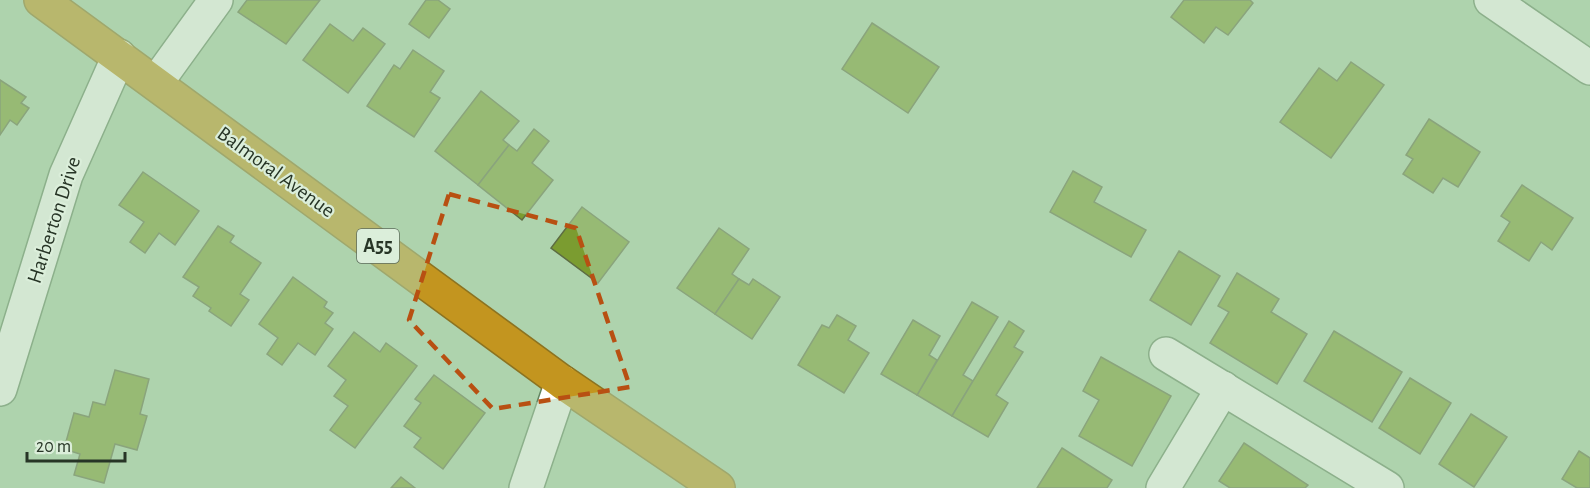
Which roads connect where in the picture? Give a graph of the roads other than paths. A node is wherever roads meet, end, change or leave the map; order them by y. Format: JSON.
{"nodes":[{"id":1,"x":41,"y":0,"type":"edge"},
{"id":2,"x":216,"y":0,"type":"edge"},
{"id":3,"x":1491,"y":0,"type":"edge"},
{"id":4,"x":119,"y":56,"type":"junction"},
{"id":5,"x":1590,"y":68,"type":"edge"},
{"id":6,"x":156,"y":83,"type":"junction"},
{"id":7,"x":1166,"y":354,"type":"dead end"},
{"id":8,"x":562,"y":382,"type":"junction"},
{"id":9,"x":1222,"y":388,"type":"junction"},
{"id":10,"x":0,"y":389,"type":"edge"},
{"id":11,"x":526,"y":488,"type":"edge"},
{"id":12,"x":718,"y":488,"type":"edge"},
{"id":13,"x":1163,"y":488,"type":"edge"},
{"id":14,"x":1387,"y":488,"type":"edge"}],
"edges":[{"from":1,"to":4,"type":"highway","name":"Balmoral Avenue","number":"A55"},
{"from":2,"to":6,"type":"street"},
{"from":3,"to":5,"type":"street"},
{"from":4,"to":6,"type":"highway","name":"Balmoral Avenue","number":"A55"},
{"from":4,"to":10,"type":"street","name":"Harberton Drive"},
{"from":6,"to":8,"type":"highway","name":"Balmoral Avenue","number":"A55"},
{"from":7,"to":9,"type":"street"},
{"from":8,"to":11,"type":"street"},
{"from":8,"to":12,"type":"highway","name":"Balmoral Avenue","number":"A55"},
{"from":9,"to":13,"type":"street"},
{"from":9,"to":14,"type":"street"}]}
